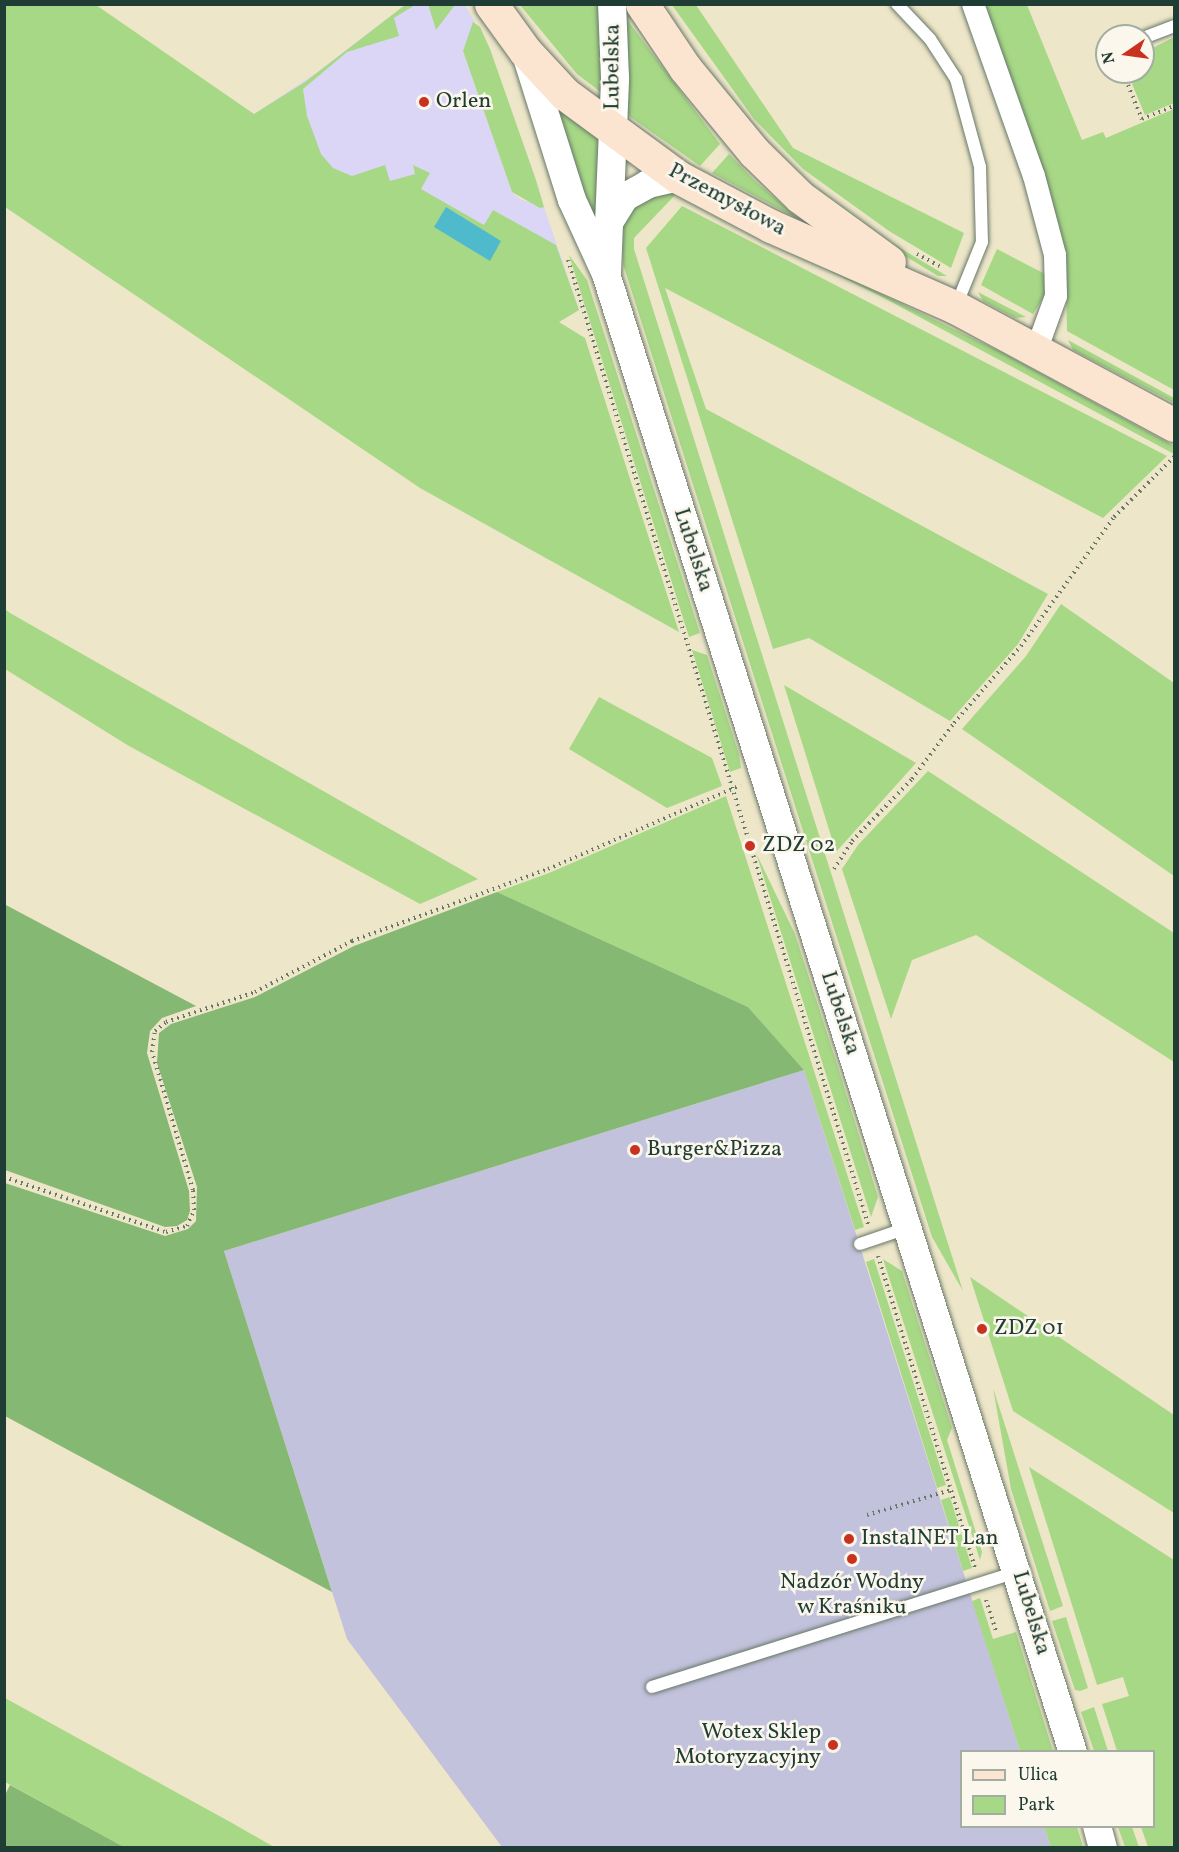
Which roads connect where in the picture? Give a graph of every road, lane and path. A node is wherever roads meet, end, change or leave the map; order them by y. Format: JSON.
{"nodes":[{"id":1,"x":491,"y":4,"type":"edge"},
{"id":2,"x":612,"y":4,"type":"edge"},
{"id":3,"x":642,"y":4,"type":"edge"},
{"id":4,"x":897,"y":4,"type":"edge"},
{"id":5,"x":974,"y":4,"type":"edge"},
{"id":6,"x":1174,"y":26,"type":"edge"},
{"id":7,"x":1155,"y":33,"type":"edge"},
{"id":8,"x":525,"y":51,"type":"junction"},
{"id":9,"x":1128,"y":85,"type":"dead end"},
{"id":10,"x":1174,"y":106,"type":"edge"},
{"id":11,"x":611,"y":131,"type":"junction"},
{"id":12,"x":678,"y":177,"type":"junction"},
{"id":13,"x":608,"y":224,"type":"junction"},
{"id":14,"x":564,"y":249,"type":"dead end"},
{"id":15,"x":912,"y":251,"type":"dead end"},
{"id":16,"x":606,"y":274,"type":"junction"},
{"id":17,"x":961,"y":294,"type":"junction"},
{"id":18,"x":1036,"y":351,"type":"junction"},
{"id":19,"x":1174,"y":425,"type":"edge"},
{"id":20,"x":1174,"y":457,"type":"edge"},
{"id":21,"x":765,"y":775,"type":"junction"},
{"id":22,"x":731,"y":789,"type":"junction"},
{"id":23,"x":834,"y":869,"type":"dead end"},
{"id":24,"x":4,"y":1177,"type":"edge"},
{"id":25,"x":909,"y":1228,"type":"junction"},
{"id":26,"x":873,"y":1239,"type":"junction"},
{"id":27,"x":860,"y":1244,"type":"dead end"},
{"id":28,"x":951,"y":1490,"type":"junction"},
{"id":29,"x":867,"y":1515,"type":"dead end"},
{"id":30,"x":1018,"y":1571,"type":"junction"},
{"id":31,"x":980,"y":1583,"type":"junction"},
{"id":32,"x":997,"y":1633,"type":"dead end"},
{"id":33,"x":652,"y":1687,"type":"dead end"},
{"id":34,"x":1072,"y":1750,"type":"edge"},
{"id":35,"x":1096,"y":1828,"type":"edge"},
{"id":36,"x":1103,"y":1848,"type":"edge"}],
"edges":[{"from":1,"to":8,"type":"main road","name":"Lubelska"},
{"from":2,"to":11,"type":"street","name":"Lubelska"},
{"from":3,"to":17,"type":"main road","name":"Przemysłowa"},
{"from":4,"to":17,"type":"lane"},
{"from":5,"to":18,"type":"street"},
{"from":6,"to":7,"type":"lane"},
{"from":8,"to":11,"type":"main road","name":"Przemysłowa"},
{"from":8,"to":16,"type":"street","name":"Lubelska"},
{"from":9,"to":10,"type":"path"},
{"from":11,"to":12,"type":"main road","name":"Przemysłowa"},
{"from":11,"to":13,"type":"street","name":"Lubelska"},
{"from":12,"to":13,"type":"street"},
{"from":12,"to":17,"type":"main road","name":"Przemysłowa"},
{"from":13,"to":16,"type":"street","name":"Lubelska"},
{"from":14,"to":22,"type":"path"},
{"from":15,"to":17,"type":"path"},
{"from":16,"to":21,"type":"street","name":"Lubelska"},
{"from":17,"to":18,"type":"main road","name":"Przemysłowa"},
{"from":18,"to":19,"type":"main road","name":"Przemysłowa"},
{"from":20,"to":23,"type":"path"},
{"from":21,"to":22,"type":"path"},
{"from":21,"to":25,"type":"street","name":"Lubelska"},
{"from":22,"to":24,"type":"path"},
{"from":22,"to":26,"type":"path"},
{"from":25,"to":26,"type":"lane"},
{"from":25,"to":30,"type":"street","name":"Lubelska"},
{"from":26,"to":27,"type":"lane"},
{"from":26,"to":28,"type":"path"},
{"from":28,"to":29,"type":"path"},
{"from":28,"to":31,"type":"path"},
{"from":30,"to":31,"type":"lane"},
{"from":30,"to":34,"type":"street","name":"Lubelska"},
{"from":31,"to":32,"type":"path"},
{"from":31,"to":33,"type":"lane"},
{"from":35,"to":36,"type":"street"}]}
